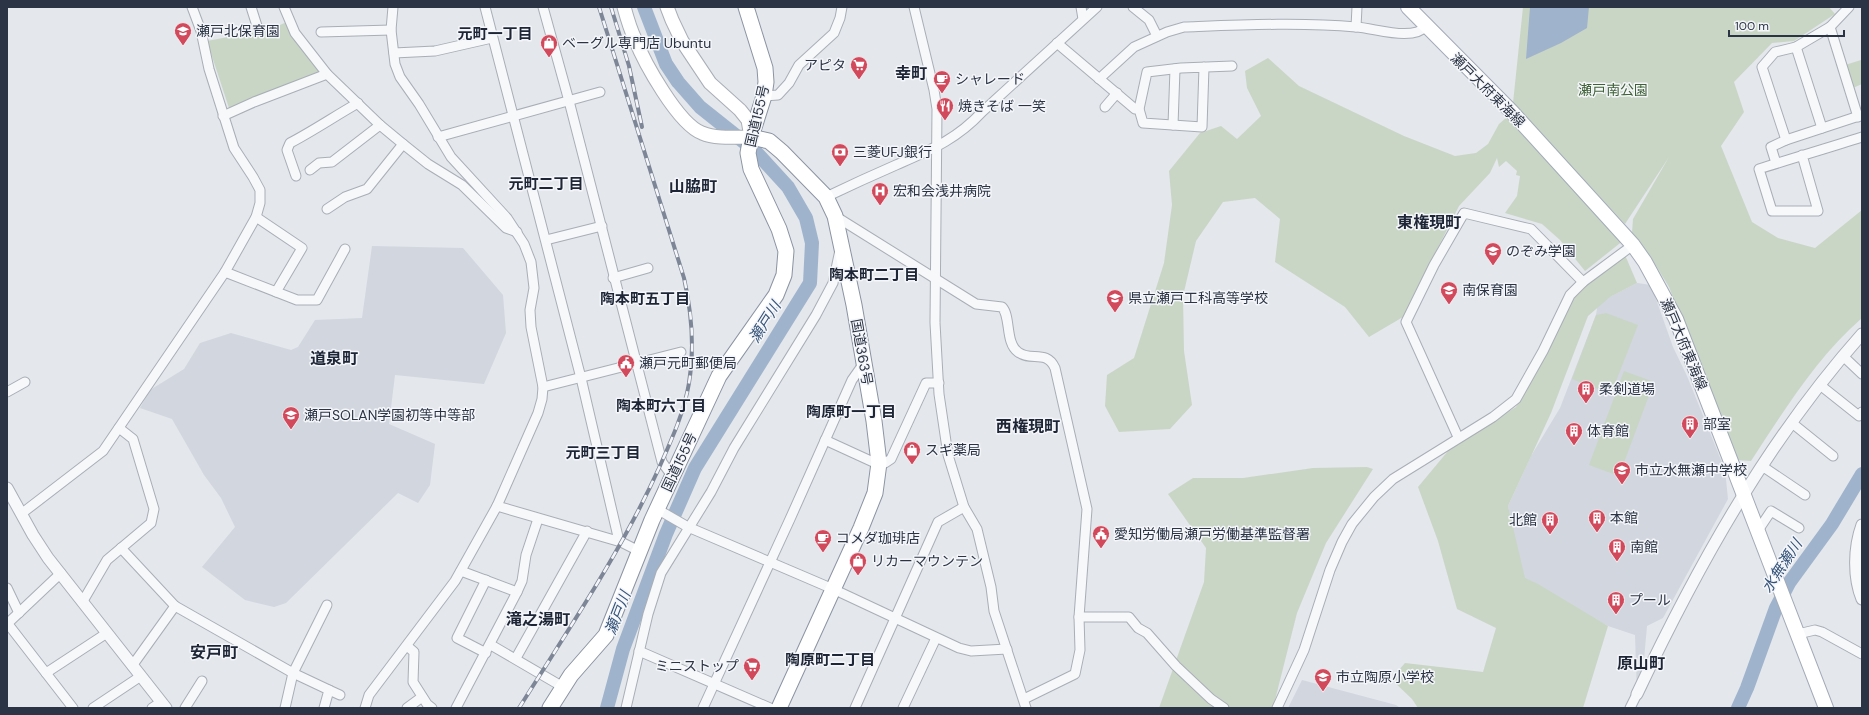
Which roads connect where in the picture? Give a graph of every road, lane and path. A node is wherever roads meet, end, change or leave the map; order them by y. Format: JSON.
{"nodes":[{"id":1,"x":192,"y":7,"type":"edge"},
{"id":2,"x":251,"y":7,"type":"edge"},
{"id":3,"x":284,"y":7,"type":"edge"},
{"id":4,"x":393,"y":7,"type":"edge"},
{"id":5,"x":485,"y":7,"type":"edge"},
{"id":6,"x":543,"y":7,"type":"edge"},
{"id":7,"x":624,"y":7,"type":"edge"},
{"id":8,"x":667,"y":7,"type":"edge"},
{"id":9,"x":746,"y":7,"type":"edge"},
{"id":10,"x":842,"y":7,"type":"edge"},
{"id":11,"x":914,"y":7,"type":"edge"},
{"id":12,"x":1081,"y":7,"type":"edge"},
{"id":13,"x":1097,"y":7,"type":"edge"},
{"id":14,"x":1132,"y":7,"type":"edge"},
{"id":15,"x":1357,"y":7,"type":"edge"},
{"id":16,"x":1408,"y":7,"type":"edge"},
{"id":17,"x":1849,"y":7,"type":"edge"},
{"id":18,"x":1083,"y":20,"type":"junction"},
{"id":19,"x":257,"y":26,"type":"dead end"},
{"id":20,"x":1426,"y":26,"type":"junction"},
{"id":21,"x":1356,"y":27,"type":"junction"},
{"id":22,"x":1830,"y":27,"type":"junction"},
{"id":23,"x":391,"y":30,"type":"junction"},
{"id":24,"x":321,"y":32,"type":"dead end"},
{"id":25,"x":1157,"y":36,"type":"junction"},
{"id":26,"x":492,"y":38,"type":"junction"},
{"id":27,"x":1058,"y":43,"type":"junction"},
{"id":28,"x":1796,"y":47,"type":"junction"},
{"id":29,"x":394,"y":53,"type":"junction"},
{"id":30,"x":1232,"y":66,"type":"dead end"},
{"id":31,"x":1204,"y":67,"type":"junction"},
{"id":32,"x":1175,"y":69,"type":"junction"},
{"id":33,"x":327,"y":74,"type":"junction"},
{"id":34,"x":1099,"y":78,"type":"junction"},
{"id":35,"x":600,"y":92,"type":"dead end"},
{"id":36,"x":1117,"y":93,"type":"junction"},
{"id":37,"x":764,"y":96,"type":"junction"},
{"id":38,"x":569,"y":101,"type":"junction"},
{"id":39,"x":358,"y":103,"type":"junction"},
{"id":40,"x":1104,"y":107,"type":"dead end"},
{"id":41,"x":1139,"y":109,"type":"junction"},
{"id":42,"x":223,"y":116,"type":"junction"},
{"id":43,"x":513,"y":116,"type":"junction"},
{"id":44,"x":1860,"y":116,"type":"edge"},
{"id":45,"x":380,"y":125,"type":"junction"},
{"id":46,"x":1173,"y":125,"type":"junction"},
{"id":47,"x":1822,"y":128,"type":"junction"},
{"id":48,"x":438,"y":137,"type":"junction"},
{"id":49,"x":751,"y":137,"type":"junction"},
{"id":50,"x":1862,"y":137,"type":"edge"},
{"id":51,"x":1786,"y":140,"type":"junction"},
{"id":52,"x":403,"y":144,"type":"junction"},
{"id":53,"x":936,"y":146,"type":"junction"},
{"id":54,"x":1802,"y":155,"type":"junction"},
{"id":55,"x":1776,"y":163,"type":"junction"},
{"id":56,"x":310,"y":170,"type":"dead end"},
{"id":57,"x":296,"y":176,"type":"dead end"},
{"id":58,"x":826,"y":197,"type":"junction"},
{"id":59,"x":327,"y":209,"type":"dead end"},
{"id":60,"x":835,"y":216,"type":"junction"},
{"id":61,"x":256,"y":218,"type":"junction"},
{"id":62,"x":602,"y":226,"type":"junction"},
{"id":63,"x":517,"y":232,"type":"junction"},
{"id":64,"x":546,"y":240,"type":"junction"},
{"id":65,"x":841,"y":243,"type":"junction"},
{"id":66,"x":1633,"y":245,"type":"junction"},
{"id":67,"x":345,"y":249,"type":"dead end"},
{"id":68,"x":648,"y":268,"type":"dead end"},
{"id":69,"x":225,"y":272,"type":"junction"},
{"id":70,"x":935,"y":277,"type":"junction"},
{"id":71,"x":613,"y":278,"type":"junction"},
{"id":72,"x":1583,"y":282,"type":"junction"},
{"id":73,"x":276,"y":292,"type":"junction"},
{"id":74,"x":1862,"y":334,"type":"edge"},
{"id":75,"x":681,"y":352,"type":"dead end"},
{"id":76,"x":1843,"y":356,"type":"junction"},
{"id":77,"x":864,"y":363,"type":"junction"},
{"id":78,"x":637,"y":364,"type":"junction"},
{"id":79,"x":1862,"y":374,"type":"edge"},
{"id":80,"x":581,"y":378,"type":"junction"},
{"id":81,"x":25,"y":382,"type":"dead end"},
{"id":82,"x":939,"y":384,"type":"junction"},
{"id":83,"x":1820,"y":385,"type":"junction"},
{"id":84,"x":543,"y":387,"type":"junction"},
{"id":85,"x":7,"y":392,"type":"edge"},
{"id":86,"x":1862,"y":412,"type":"edge"},
{"id":87,"x":1792,"y":423,"type":"junction"},
{"id":88,"x":119,"y":428,"type":"junction"},
{"id":89,"x":1458,"y":437,"type":"junction"},
{"id":90,"x":825,"y":440,"type":"junction"},
{"id":91,"x":1834,"y":456,"type":"dead end"},
{"id":92,"x":879,"y":463,"type":"junction"},
{"id":93,"x":1762,"y":466,"type":"junction"},
{"id":94,"x":672,"y":476,"type":"junction"},
{"id":95,"x":7,"y":488,"type":"edge"},
{"id":96,"x":1743,"y":493,"type":"junction"},
{"id":97,"x":1805,"y":495,"type":"dead end"},
{"id":98,"x":497,"y":506,"type":"junction"},
{"id":99,"x":964,"y":507,"type":"junction"},
{"id":100,"x":660,"y":511,"type":"junction"},
{"id":101,"x":21,"y":514,"type":"junction"},
{"id":102,"x":538,"y":519,"type":"junction"},
{"id":103,"x":686,"y":525,"type":"junction"},
{"id":104,"x":1862,"y":525,"type":"edge"},
{"id":105,"x":1799,"y":528,"type":"dead end"},
{"id":106,"x":587,"y":531,"type":"junction"},
{"id":107,"x":1757,"y":532,"type":"junction"},
{"id":108,"x":619,"y":541,"type":"junction"},
{"id":109,"x":121,"y":548,"type":"junction"},
{"id":110,"x":638,"y":553,"type":"junction"},
{"id":111,"x":770,"y":563,"type":"junction"},
{"id":112,"x":461,"y":571,"type":"junction"},
{"id":113,"x":61,"y":573,"type":"junction"},
{"id":114,"x":486,"y":580,"type":"junction"},
{"id":115,"x":1860,"y":580,"type":"edge"},
{"id":116,"x":7,"y":588,"type":"edge"},
{"id":117,"x":833,"y":589,"type":"junction"},
{"id":118,"x":517,"y":592,"type":"junction"},
{"id":119,"x":1862,"y":599,"type":"edge"},
{"id":120,"x":83,"y":601,"type":"junction"},
{"id":121,"x":328,"y":605,"type":"dead end"},
{"id":122,"x":175,"y":606,"type":"junction"},
{"id":123,"x":19,"y":613,"type":"junction"},
{"id":124,"x":1079,"y":617,"type":"junction"},
{"id":125,"x":896,"y":619,"type":"junction"},
{"id":126,"x":7,"y":624,"type":"edge"},
{"id":127,"x":107,"y":633,"type":"junction"},
{"id":128,"x":1798,"y":634,"type":"junction"},
{"id":129,"x":936,"y":638,"type":"junction"},
{"id":130,"x":407,"y":646,"type":"junction"},
{"id":131,"x":489,"y":649,"type":"junction"},
{"id":132,"x":1007,"y":649,"type":"junction"},
{"id":133,"x":639,"y":651,"type":"junction"},
{"id":134,"x":1862,"y":654,"type":"edge"},
{"id":135,"x":516,"y":658,"type":"junction"},
{"id":136,"x":132,"y":666,"type":"junction"},
{"id":137,"x":46,"y":673,"type":"junction"},
{"id":138,"x":293,"y":673,"type":"junction"},
{"id":139,"x":141,"y":676,"type":"junction"},
{"id":140,"x":202,"y":681,"type":"dead end"},
{"id":141,"x":714,"y":682,"type":"junction"},
{"id":142,"x":563,"y":687,"type":"junction"},
{"id":143,"x":329,"y":690,"type":"junction"},
{"id":144,"x":340,"y":694,"type":"dead end"},
{"id":145,"x":1637,"y":694,"type":"joint"},
{"id":146,"x":422,"y":697,"type":"junction"},
{"id":147,"x":1024,"y":699,"type":"junction"},
{"id":148,"x":160,"y":706,"type":"edge"},
{"id":149,"x":73,"y":708,"type":"edge"},
{"id":150,"x":93,"y":708,"type":"edge"},
{"id":151,"x":186,"y":708,"type":"edge"},
{"id":152,"x":285,"y":708,"type":"edge"},
{"id":153,"x":324,"y":708,"type":"edge"},
{"id":154,"x":365,"y":708,"type":"edge"},
{"id":155,"x":407,"y":708,"type":"edge"},
{"id":156,"x":432,"y":708,"type":"edge"},
{"id":157,"x":456,"y":708,"type":"edge"},
{"id":158,"x":550,"y":708,"type":"edge"},
{"id":159,"x":626,"y":708,"type":"edge"},
{"id":160,"x":703,"y":708,"type":"edge"},
{"id":161,"x":770,"y":708,"type":"edge"},
{"id":162,"x":779,"y":708,"type":"edge"},
{"id":163,"x":855,"y":708,"type":"edge"},
{"id":164,"x":904,"y":708,"type":"edge"},
{"id":165,"x":1026,"y":708,"type":"edge"},
{"id":166,"x":1224,"y":708,"type":"edge"},
{"id":167,"x":1277,"y":708,"type":"edge"},
{"id":168,"x":1630,"y":708,"type":"edge"},
{"id":169,"x":1826,"y":708,"type":"edge"}],
"edges":[{"from":1,"to":42,"type":"street"},
{"from":2,"to":19,"type":"street"},
{"from":3,"to":33,"type":"street"},
{"from":4,"to":23,"type":"street"},
{"from":5,"to":26,"type":"street"},
{"from":6,"to":38,"type":"street"},
{"from":7,"to":49,"type":"main road"},
{"from":8,"to":49,"type":"main road"},
{"from":9,"to":37,"type":"highway","name":"国道155号"},
{"from":10,"to":37,"type":"street"},
{"from":11,"to":53,"type":"street"},
{"from":12,"to":18,"type":"street"},
{"from":13,"to":18,"type":"street"},
{"from":14,"to":25,"type":"street"},
{"from":15,"to":21,"type":"street"},
{"from":16,"to":20,"type":"main road","name":"瀬戸大府東海線"},
{"from":17,"to":22,"type":"street"},
{"from":18,"to":27,"type":"street"},
{"from":20,"to":21,"type":"street"},
{"from":20,"to":66,"type":"main road","name":"瀬戸大府東海線"},
{"from":21,"to":25,"type":"street"},
{"from":22,"to":28,"type":"street"},
{"from":22,"to":44,"type":"street"},
{"from":23,"to":24,"type":"street"},
{"from":23,"to":29,"type":"street"},
{"from":25,"to":34,"type":"street"},
{"from":26,"to":29,"type":"street"},
{"from":26,"to":43,"type":"street"},
{"from":27,"to":34,"type":"street"},
{"from":27,"to":53,"type":"street"},
{"from":28,"to":47,"type":"street"},
{"from":28,"to":51,"type":"street"},
{"from":29,"to":48,"type":"street"},
{"from":30,"to":31,"type":"street"},
{"from":31,"to":32,"type":"street"},
{"from":31,"to":46,"type":"street"},
{"from":32,"to":41,"type":"street"},
{"from":32,"to":46,"type":"street"},
{"from":33,"to":39,"type":"street"},
{"from":33,"to":42,"type":"street"},
{"from":34,"to":36,"type":"street"},
{"from":35,"to":38,"type":"street"},
{"from":36,"to":40,"type":"street"},
{"from":36,"to":41,"type":"street"},
{"from":37,"to":49,"type":"highway","name":"国道155号"},
{"from":38,"to":43,"type":"street"},
{"from":38,"to":62,"type":"street"},
{"from":39,"to":45,"type":"street"},
{"from":39,"to":57,"type":"street"},
{"from":41,"to":46,"type":"street"},
{"from":42,"to":61,"type":"street"},
{"from":43,"to":48,"type":"street"},
{"from":43,"to":64,"type":"street"},
{"from":44,"to":47,"type":"street"},
{"from":45,"to":52,"type":"street"},
{"from":45,"to":56,"type":"street"},
{"from":47,"to":51,"type":"street"},
{"from":48,"to":63,"type":"street"},
{"from":49,"to":58,"type":"highway","name":"国道363号"},
{"from":49,"to":94,"type":"highway","name":"国道155号"},
{"from":50,"to":54,"type":"street"},
{"from":51,"to":55,"type":"street"},
{"from":52,"to":59,"type":"street"},
{"from":52,"to":63,"type":"street"},
{"from":53,"to":58,"type":"street"},
{"from":53,"to":70,"type":"street"},
{"from":54,"to":55,"type":"street"},
{"from":54,"to":55,"type":"street"},
{"from":58,"to":60,"type":"highway","name":"国道363号"},
{"from":60,"to":65,"type":"highway","name":"国道363号"},
{"from":60,"to":70,"type":"street"},
{"from":61,"to":69,"type":"street"},
{"from":61,"to":73,"type":"street"},
{"from":62,"to":64,"type":"street"},
{"from":62,"to":71,"type":"street"},
{"from":63,"to":84,"type":"street"},
{"from":64,"to":80,"type":"street"},
{"from":65,"to":77,"type":"highway","name":"国道363号"},
{"from":65,"to":103,"type":"street"},
{"from":66,"to":72,"type":"street"},
{"from":66,"to":96,"type":"main road","name":"瀬戸大府東海線"},
{"from":67,"to":73,"type":"street"},
{"from":68,"to":71,"type":"street"},
{"from":69,"to":73,"type":"street"},
{"from":69,"to":88,"type":"street"},
{"from":70,"to":82,"type":"street"},
{"from":70,"to":124,"type":"street"},
{"from":71,"to":78,"type":"street"},
{"from":72,"to":89,"type":"street"},
{"from":72,"to":89,"type":"street"},
{"from":74,"to":76,"type":"street"},
{"from":75,"to":78,"type":"street"},
{"from":76,"to":79,"type":"street"},
{"from":76,"to":83,"type":"street"},
{"from":77,"to":90,"type":"street"},
{"from":77,"to":92,"type":"highway","name":"国道363号"},
{"from":78,"to":80,"type":"street"},
{"from":78,"to":94,"type":"street"},
{"from":80,"to":84,"type":"street"},
{"from":80,"to":108,"type":"street"},
{"from":81,"to":85,"type":"street"},
{"from":82,"to":92,"type":"street"},
{"from":82,"to":99,"type":"street"},
{"from":83,"to":86,"type":"street"},
{"from":83,"to":87,"type":"street"},
{"from":84,"to":98,"type":"street"},
{"from":87,"to":91,"type":"street"},
{"from":87,"to":93,"type":"street"},
{"from":88,"to":101,"type":"street"},
{"from":88,"to":109,"type":"street"},
{"from":89,"to":167,"type":"street"},
{"from":90,"to":92,"type":"street"},
{"from":90,"to":111,"type":"street"},
{"from":92,"to":117,"type":"highway","name":"国道363号"},
{"from":93,"to":96,"type":"street"},
{"from":93,"to":97,"type":"street"},
{"from":94,"to":100,"type":"highway","name":"国道155号"},
{"from":95,"to":101,"type":"street"},
{"from":96,"to":107,"type":"main road","name":"瀬戸大府東海線"},
{"from":96,"to":145,"type":"street"},
{"from":98,"to":102,"type":"street"},
{"from":98,"to":112,"type":"street"},
{"from":99,"to":125,"type":"street"},
{"from":99,"to":132,"type":"street"},
{"from":100,"to":103,"type":"street"},
{"from":100,"to":110,"type":"highway","name":"国道155号"},
{"from":101,"to":113,"type":"street"},
{"from":102,"to":106,"type":"street"},
{"from":102,"to":118,"type":"street"},
{"from":103,"to":111,"type":"street"},
{"from":103,"to":133,"type":"street"},
{"from":104,"to":115,"type":"street"},
{"from":105,"to":107,"type":"street"},
{"from":106,"to":108,"type":"street"},
{"from":106,"to":135,"type":"street"},
{"from":107,"to":128,"type":"main road","name":"瀬戸大府東海線"},
{"from":108,"to":110,"type":"street"},
{"from":109,"to":120,"type":"street"},
{"from":109,"to":122,"type":"street"},
{"from":110,"to":142,"type":"highway","name":"国道155号"},
{"from":111,"to":117,"type":"street"},
{"from":111,"to":141,"type":"street"},
{"from":112,"to":114,"type":"street"},
{"from":112,"to":130,"type":"street"},
{"from":113,"to":120,"type":"street"},
{"from":113,"to":123,"type":"street"},
{"from":114,"to":118,"type":"street"},
{"from":114,"to":131,"type":"street"},
{"from":115,"to":119,"type":"street"},
{"from":116,"to":123,"type":"street"},
{"from":117,"to":125,"type":"street"},
{"from":117,"to":162,"type":"highway","name":"国道363号"},
{"from":118,"to":131,"type":"street"},
{"from":120,"to":127,"type":"street"},
{"from":121,"to":138,"type":"street"},
{"from":122,"to":136,"type":"street"},
{"from":122,"to":138,"type":"street"},
{"from":123,"to":126,"type":"street"},
{"from":124,"to":147,"type":"street"},
{"from":124,"to":166,"type":"street"},
{"from":125,"to":129,"type":"street"},
{"from":125,"to":163,"type":"street"},
{"from":126,"to":137,"type":"street"},
{"from":127,"to":136,"type":"street"},
{"from":127,"to":137,"type":"street"},
{"from":128,"to":134,"type":"street"},
{"from":128,"to":169,"type":"main road","name":"瀬戸大府東海線"},
{"from":129,"to":132,"type":"street"},
{"from":129,"to":164,"type":"street"},
{"from":130,"to":146,"type":"street"},
{"from":130,"to":154,"type":"street"},
{"from":131,"to":135,"type":"street"},
{"from":131,"to":157,"type":"street"},
{"from":132,"to":147,"type":"street"},
{"from":133,"to":141,"type":"street"},
{"from":133,"to":159,"type":"street"},
{"from":135,"to":142,"type":"street"},
{"from":136,"to":139,"type":"street"},
{"from":137,"to":149,"type":"street"},
{"from":138,"to":143,"type":"street"},
{"from":138,"to":152,"type":"street"},
{"from":139,"to":148,"type":"street"},
{"from":139,"to":150,"type":"street"},
{"from":140,"to":151,"type":"street"},
{"from":141,"to":160,"type":"street"},
{"from":141,"to":161,"type":"street"},
{"from":142,"to":158,"type":"highway","name":"国道155号"},
{"from":143,"to":144,"type":"street"},
{"from":143,"to":153,"type":"street"},
{"from":145,"to":168,"type":"street"},
{"from":146,"to":155,"type":"street"},
{"from":146,"to":156,"type":"street"},
{"from":147,"to":165,"type":"street"}]}
